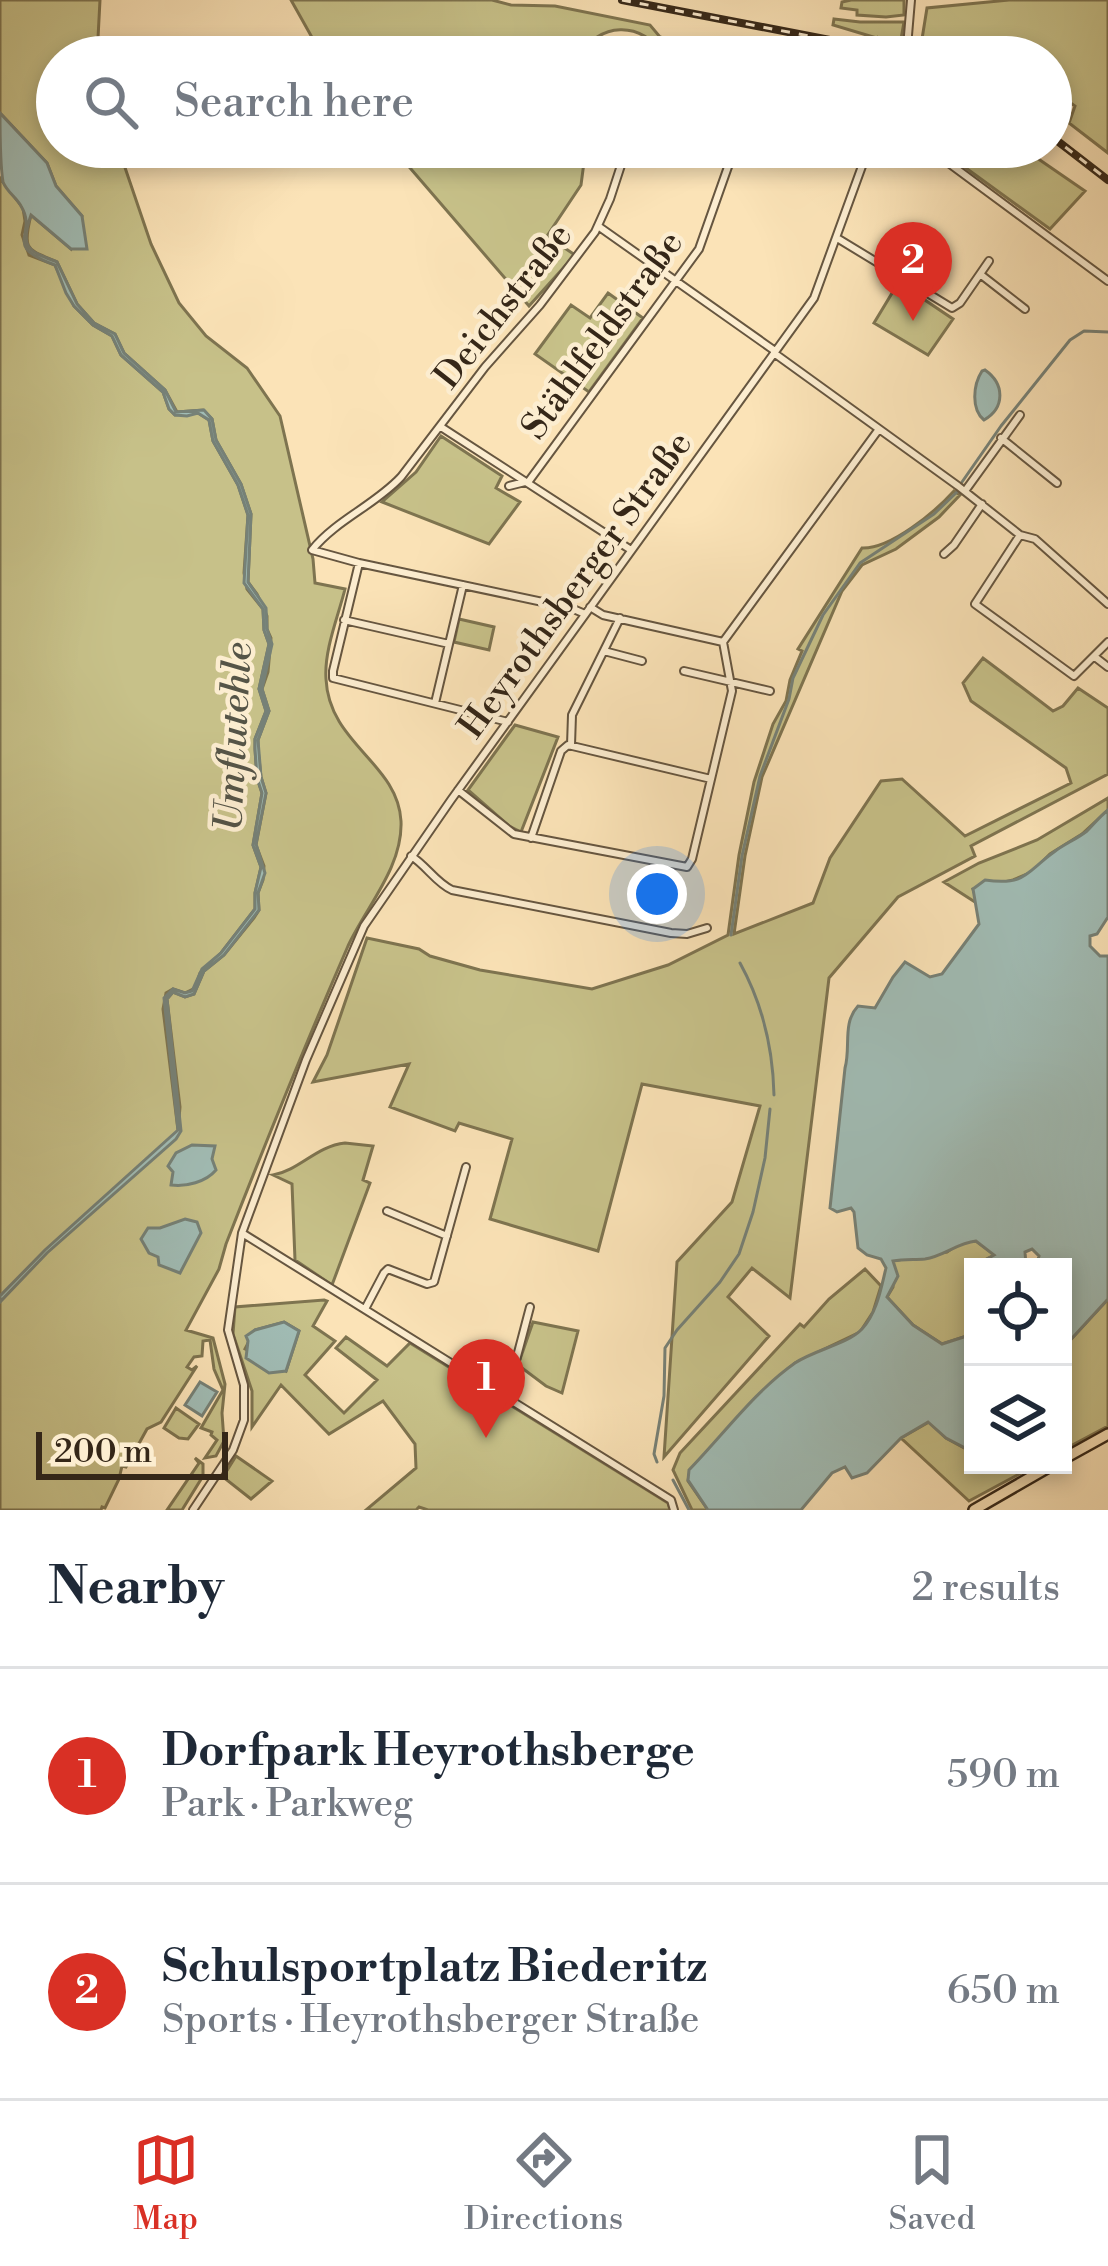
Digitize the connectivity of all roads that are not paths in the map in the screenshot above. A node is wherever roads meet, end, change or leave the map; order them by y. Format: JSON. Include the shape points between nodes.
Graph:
{"nodes":[{"id":1,"x":910,"y":0,"type":"edge"},
{"id":2,"x":908,"y":36,"type":"edge"},
{"id":3,"x":620,"y":168,"type":"edge"},
{"id":4,"x":728,"y":168,"type":"edge"},
{"id":5,"x":862,"y":168,"type":"edge"},
{"id":6,"x":955,"y":168,"type":"edge"},
{"id":7,"x":598,"y":226,"type":"junction"},
{"id":8,"x":837,"y":238,"type":"junction"},
{"id":9,"x":989,"y":260,"type":"dead end"},
{"id":10,"x":980,"y":274,"type":"junction"},
{"id":11,"x":676,"y":280,"type":"junction"},
{"id":12,"x":1108,"y":281,"type":"edge"},
{"id":13,"x":1025,"y":309,"type":"dead end"},
{"id":14,"x":774,"y":352,"type":"junction"},
{"id":15,"x":1020,"y":416,"type":"dead end"},
{"id":16,"x":441,"y":427,"type":"junction"},
{"id":17,"x":879,"y":429,"type":"junction"},
{"id":18,"x":1001,"y":439,"type":"junction"},
{"id":19,"x":529,"y":481,"type":"junction"},
{"id":20,"x":1057,"y":483,"type":"dead end"},
{"id":21,"x":509,"y":486,"type":"dead end"},
{"id":22,"x":962,"y":489,"type":"junction"},
{"id":23,"x":982,"y":504,"type":"junction"},
{"id":24,"x":1020,"y":535,"type":"junction"},
{"id":25,"x":632,"y":550,"type":"junction"},
{"id":26,"x":944,"y":554,"type":"dead end"},
{"id":27,"x":359,"y":563,"type":"junction"},
{"id":28,"x":463,"y":585,"type":"junction"},
{"id":29,"x":1108,"y":604,"type":"edge"},
{"id":30,"x":588,"y":610,"type":"junction"},
{"id":31,"x":620,"y":618,"type":"junction"},
{"id":32,"x":344,"y":620,"type":"junction"},
{"id":33,"x":724,"y":642,"type":"junction"},
{"id":34,"x":1108,"y":642,"type":"edge"},
{"id":35,"x":449,"y":644,"type":"junction"},
{"id":36,"x":604,"y":652,"type":"junction"},
{"id":37,"x":1094,"y":656,"type":"junction"},
{"id":38,"x":642,"y":662,"type":"dead end"},
{"id":39,"x":1108,"y":667,"type":"edge"},
{"id":40,"x":684,"y":671,"type":"dead end"},
{"id":41,"x":732,"y":682,"type":"junction"},
{"id":42,"x":770,"y":691,"type":"dead end"},
{"id":43,"x":435,"y":703,"type":"junction"},
{"id":44,"x":508,"y":722,"type":"junction"},
{"id":45,"x":571,"y":745,"type":"junction"},
{"id":46,"x":711,"y":778,"type":"junction"},
{"id":47,"x":458,"y":790,"type":"junction"},
{"id":48,"x":531,"y":838,"type":"junction"},
{"id":49,"x":411,"y":856,"type":"junction"},
{"id":50,"x":707,"y":928,"type":"dead end"},
{"id":51,"x":466,"y":1167,"type":"dead end"},
{"id":52,"x":386,"y":1210,"type":"dead end"},
{"id":53,"x":242,"y":1233,"type":"junction"},
{"id":54,"x":447,"y":1236,"type":"junction"},
{"id":55,"x":530,"y":1307,"type":"dead end"},
{"id":56,"x":365,"y":1309,"type":"junction"},
{"id":57,"x":501,"y":1395,"type":"junction"},
{"id":58,"x":1108,"y":1434,"type":"edge"},
{"id":59,"x":1072,"y":1454,"type":"edge"},
{"id":60,"x":1036,"y":1474,"type":"edge"},
{"id":61,"x":193,"y":1510,"type":"edge"},
{"id":62,"x":674,"y":1510,"type":"edge"},
{"id":63,"x":974,"y":1510,"type":"edge"}],
"edges":[{"from":1,"to":2,"type":"street"},
{"from":3,"to":7,"type":"street","name":"Deichstraße"},
{"from":4,"to":11,"type":"street","name":"Stählfeldstraße","via":[[703,242]]},
{"from":5,"to":8,"type":"street","name":"Heyrothsberger Straße"},
{"from":6,"to":12,"type":"street"},
{"from":7,"to":11,"type":"street"},
{"from":7,"to":16,"type":"street","name":"Deichstraße"},
{"from":8,"to":10,"type":"street","via":[[952,308]]},
{"from":8,"to":14,"type":"street","name":"Heyrothsberger Straße","via":[[816,294]]},
{"from":9,"to":10,"type":"street"},
{"from":10,"to":13,"type":"street"},
{"from":11,"to":14,"type":"street"},
{"from":11,"to":19,"type":"street","name":"Stählfeldstraße"},
{"from":14,"to":17,"type":"street"},
{"from":14,"to":25,"type":"street","name":"Heyrothsberger Straße"},
{"from":15,"to":18,"type":"street"},
{"from":16,"to":19,"type":"street","name":"Deichstraße"},
{"from":16,"to":27,"type":"street","name":"Deichstraße","via":[[392,486],[312,550]]},
{"from":17,"to":22,"type":"street"},
{"from":17,"to":33,"type":"street"},
{"from":18,"to":20,"type":"street"},
{"from":18,"to":22,"type":"street"},
{"from":19,"to":21,"type":"street"},
{"from":19,"to":25,"type":"street","name":"Deichstraße"},
{"from":22,"to":23,"type":"street"},
{"from":23,"to":24,"type":"street"},
{"from":23,"to":26,"type":"street"},
{"from":24,"to":29,"type":"street","via":[[1035,539]]},
{"from":24,"to":37,"type":"street","via":[[975,604],[1069,674]]},
{"from":25,"to":30,"type":"street","name":"Heyrothsberger Straße"},
{"from":27,"to":28,"type":"street"},
{"from":27,"to":32,"type":"street"},
{"from":28,"to":30,"type":"street"},
{"from":28,"to":35,"type":"street"},
{"from":30,"to":31,"type":"street"},
{"from":30,"to":44,"type":"street","name":"Heyrothsberger Straße"},
{"from":31,"to":33,"type":"street"},
{"from":31,"to":36,"type":"street"},
{"from":32,"to":35,"type":"street"},
{"from":32,"to":43,"type":"street","via":[[334,678]]},
{"from":33,"to":41,"type":"street"},
{"from":34,"to":37,"type":"street"},
{"from":35,"to":43,"type":"street"},
{"from":36,"to":38,"type":"street"},
{"from":36,"to":45,"type":"street","via":[[572,715]]},
{"from":37,"to":39,"type":"street"},
{"from":40,"to":41,"type":"street"},
{"from":41,"to":42,"type":"street"},
{"from":41,"to":46,"type":"street"},
{"from":43,"to":44,"type":"street"},
{"from":44,"to":47,"type":"street","name":"Heyrothsberger Straße"},
{"from":45,"to":46,"type":"street"},
{"from":45,"to":48,"type":"street","via":[[562,750]]},
{"from":46,"to":48,"type":"street","via":[[687,866]]},
{"from":47,"to":48,"type":"street","via":[[508,832]]},
{"from":47,"to":49,"type":"street","name":"Heyrothsberger Straße"},
{"from":49,"to":50,"type":"street","via":[[452,890],[671,933]]},
{"from":49,"to":53,"type":"street","name":"Heyrothsberger Straße","via":[[349,958]]},
{"from":51,"to":54,"type":"street"},
{"from":52,"to":54,"type":"street"},
{"from":53,"to":56,"type":"street"},
{"from":53,"to":61,"type":"street","name":"Heyrothsberger Straße","via":[[228,1334],[244,1384],[244,1420]]},
{"from":54,"to":56,"type":"street","via":[[433,1284],[388,1270]]},
{"from":55,"to":57,"type":"street"},
{"from":56,"to":57,"type":"street"},
{"from":57,"to":62,"type":"street","via":[[671,1500]]},
{"from":58,"to":59,"type":"main road"},
{"from":60,"to":63,"type":"main road"}]}
